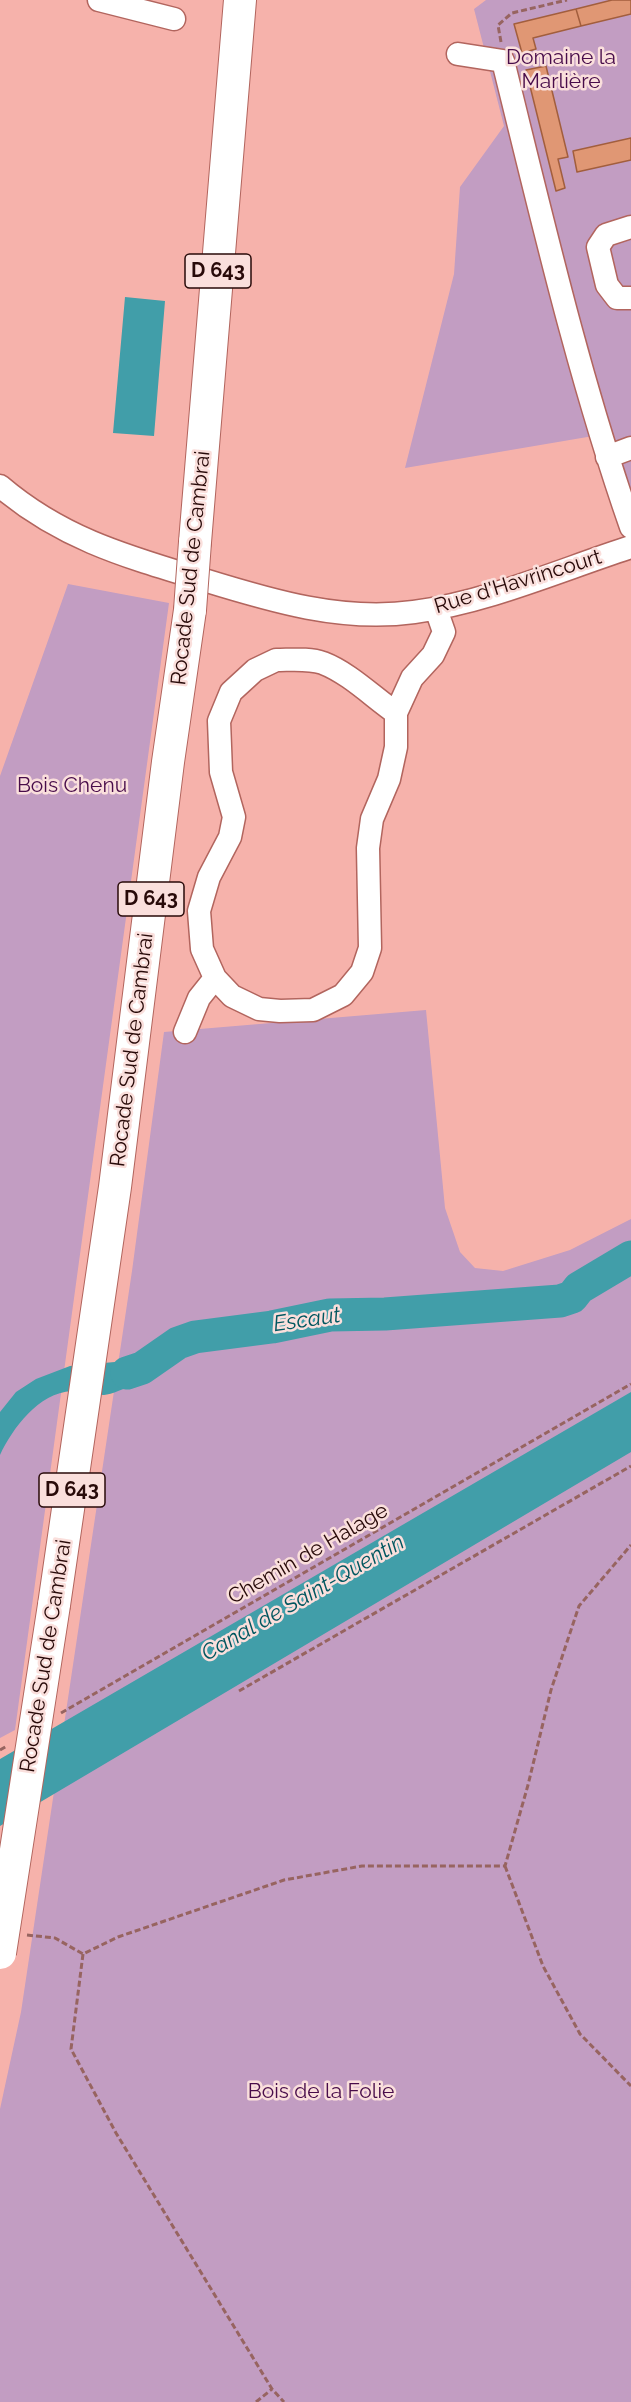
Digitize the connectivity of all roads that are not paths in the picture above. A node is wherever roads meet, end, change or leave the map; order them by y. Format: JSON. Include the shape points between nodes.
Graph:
{"nodes":[{"id":1,"x":99,"y":0,"type":"edge"},
{"id":2,"x":240,"y":0,"type":"edge"},
{"id":3,"x":174,"y":19,"type":"dead end"},
{"id":4,"x":459,"y":54,"type":"dead end"},
{"id":5,"x":631,"y":227,"type":"edge"},
{"id":6,"x":631,"y":298,"type":"edge"},
{"id":7,"x":631,"y":448,"type":"edge"},
{"id":8,"x":607,"y":457,"type":"junction"},
{"id":9,"x":0,"y":486,"type":"edge"},
{"id":10,"x":631,"y":527,"type":"edge"},
{"id":11,"x":631,"y":547,"type":"edge"},
{"id":12,"x":436,"y":609,"type":"junction"},
{"id":13,"x":396,"y":712,"type":"junction"},
{"id":14,"x":215,"y":978,"type":"junction"},
{"id":15,"x":185,"y":1032,"type":"dead end"},
{"id":16,"x":11,"y":1944,"type":"edge"}],
"edges":[{"from":1,"to":3,"type":"street"},
{"from":2,"to":16,"type":"highway","name":"Rocade Sud de Cambrai","number":"D 643","bridge":true,"via":[[190,610]]},
{"from":4,"to":8,"type":"street","via":[[503,61]]},
{"from":5,"to":6,"type":"street","via":[[606,235],[598,247],[607,285],[617,298]]},
{"from":7,"to":8,"type":"street"},
{"from":8,"to":10,"type":"street"},
{"from":9,"to":12,"type":"street","name":"Rue d'Havrincourt","via":[[52,524],[98,546],[269,599],[357,614]]},
{"from":11,"to":12,"type":"street","name":"Rue d'Havrincourt"},
{"from":12,"to":13,"type":"street","via":[[444,632],[433,655],[412,678]]},
{"from":13,"to":14,"type":"street","via":[[396,747],[389,779],[372,819],[368,848],[370,948],[362,972],[343,995],[312,1010],[259,1009],[232,996]]},
{"from":13,"to":14,"type":"street","via":[[348,676],[321,663],[299,660],[276,660],[255,670],[231,692],[219,722],[221,772],[234,817],[230,837],[209,877],[199,911],[202,949]]},
{"from":14,"to":15,"type":"street","via":[[199,998]]}]}
